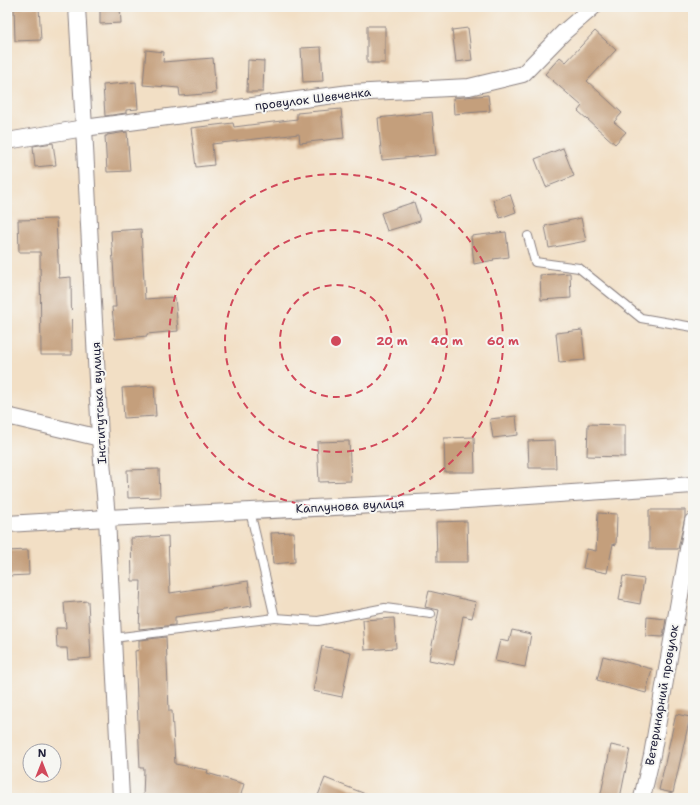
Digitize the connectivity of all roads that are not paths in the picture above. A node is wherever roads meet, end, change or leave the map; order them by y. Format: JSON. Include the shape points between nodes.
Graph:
{"nodes":[{"id":1,"x":76,"y":7,"type":"edge"},
{"id":2,"x":593,"y":7,"type":"edge"},
{"id":3,"x":84,"y":128,"type":"junction"},
{"id":4,"x":7,"y":141,"type":"edge"},
{"id":5,"x":528,"y":236,"type":"dead end"},
{"id":6,"x":693,"y":327,"type":"edge"},
{"id":7,"x":7,"y":416,"type":"edge"},
{"id":8,"x":100,"y":438,"type":"junction"},
{"id":9,"x":693,"y":485,"type":"edge"},
{"id":10,"x":250,"y":511,"type":"junction"},
{"id":11,"x":107,"y":518,"type":"junction"},
{"id":12,"x":693,"y":520,"type":"edge"},
{"id":13,"x":7,"y":524,"type":"edge"},
{"id":14,"x":431,"y":614,"type":"dead end"},
{"id":15,"x":275,"y":618,"type":"junction"},
{"id":16,"x":113,"y":638,"type":"junction"},
{"id":17,"x":121,"y":798,"type":"edge"},
{"id":18,"x":642,"y":798,"type":"edge"}],
"edges":[{"from":1,"to":3,"type":"street","name":"Інститутська вулиця"},
{"from":2,"to":3,"type":"street","name":"провулок Шевченка","via":[[523,74],[469,87],[350,93]]},
{"from":3,"to":4,"type":"street","name":"провулок Шевченка"},
{"from":3,"to":8,"type":"street","name":"Інститутська вулиця"},
{"from":5,"to":6,"type":"lane","via":[[535,262],[579,268],[641,318]]},
{"from":7,"to":8,"type":"street"},
{"from":8,"to":11,"type":"street","name":"Інститутська вулиця"},
{"from":9,"to":10,"type":"street","name":"Каплунова вулиця"},
{"from":10,"to":11,"type":"street","name":"Каплунова вулиця"},
{"from":10,"to":15,"type":"lane"},
{"from":11,"to":13,"type":"street","name":"Каплунова вулиця"},
{"from":11,"to":16,"type":"street","name":"Інститутська вулиця"},
{"from":12,"to":18,"type":"street","name":"Ветеринарний провулок","via":[[652,755]]},
{"from":14,"to":15,"type":"lane","via":[[385,608],[318,621]]},
{"from":15,"to":16,"type":"lane"},
{"from":16,"to":17,"type":"street","name":"Інститутська вулиця"}]}
